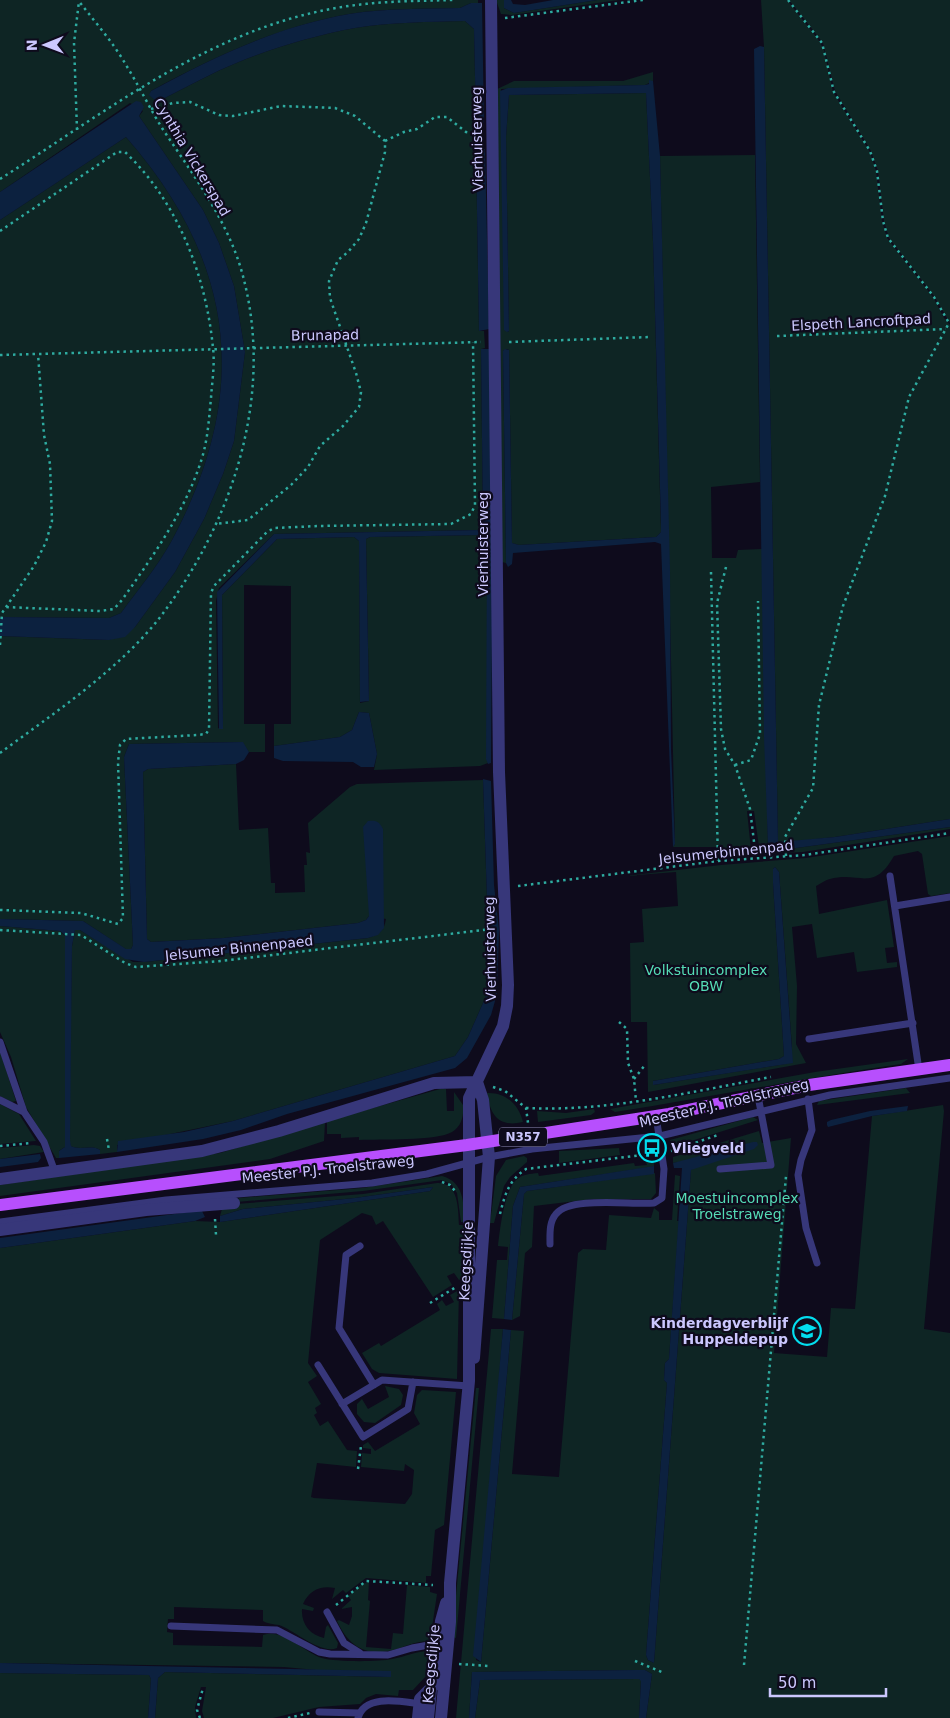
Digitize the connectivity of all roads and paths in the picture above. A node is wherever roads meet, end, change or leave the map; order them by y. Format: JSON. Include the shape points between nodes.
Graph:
{"nodes":[{"id":1,"x":79,"y":0,"type":"edge"},
{"id":2,"x":454,"y":0,"type":"edge"},
{"id":3,"x":491,"y":0,"type":"edge"},
{"id":4,"x":643,"y":0,"type":"edge"},
{"id":5,"x":788,"y":0,"type":"edge"},
{"id":6,"x":491,"y":18,"type":"junction"},
{"id":7,"x":139,"y":88,"type":"junction"},
{"id":8,"x":150,"y":109,"type":"junction"},
{"id":9,"x":77,"y":131,"type":"junction"},
{"id":10,"x":492,"y":137,"type":"junction"},
{"id":11,"x":385,"y":141,"type":"junction"},
{"id":12,"x":0,"y":179,"type":"edge"},
{"id":13,"x":0,"y":232,"type":"edge"},
{"id":14,"x":949,"y":323,"type":"edge"},
{"id":15,"x":946,"y":329,"type":"junction"},
{"id":16,"x":776,"y":336,"type":"dead end"},
{"id":17,"x":650,"y":337,"type":"dead end"},
{"id":18,"x":473,"y":342,"type":"junction"},
{"id":19,"x":496,"y":342,"type":"junction"},
{"id":20,"x":347,"y":345,"type":"junction"},
{"id":21,"x":255,"y":347,"type":"junction"},
{"id":22,"x":213,"y":349,"type":"junction"},
{"id":23,"x":38,"y":354,"type":"junction"},
{"id":24,"x":0,"y":355,"type":"edge"},
{"id":25,"x":215,"y":524,"type":"junction"},
{"id":26,"x":726,"y":567,"type":"dead end"},
{"id":27,"x":711,"y":572,"type":"dead end"},
{"id":28,"x":758,"y":602,"type":"dead end"},
{"id":29,"x":5,"y":608,"type":"junction"},
{"id":30,"x":0,"y":645,"type":"edge"},
{"id":31,"x":0,"y":753,"type":"edge"},
{"id":32,"x":735,"y":765,"type":"junction"},
{"id":33,"x":950,"y":832,"type":"edge"},
{"id":34,"x":786,"y":856,"type":"junction"},
{"id":35,"x":756,"y":858,"type":"junction"},
{"id":36,"x":718,"y":862,"type":"junction"},
{"id":37,"x":890,"y":876,"type":"dead end"},
{"id":38,"x":504,"y":888,"type":"junction"},
{"id":39,"x":950,"y":898,"type":"edge"},
{"id":40,"x":895,"y":906,"type":"junction"},
{"id":41,"x":0,"y":910,"type":"edge"},
{"id":42,"x":488,"y":929,"type":"dead end"},
{"id":43,"x":0,"y":930,"type":"edge"},
{"id":44,"x":619,"y":1022,"type":"dead end"},
{"id":45,"x":913,"y":1023,"type":"junction"},
{"id":46,"x":809,"y":1039,"type":"dead end"},
{"id":47,"x":0,"y":1042,"type":"edge"},
{"id":48,"x":645,"y":1065,"type":"dead end"},
{"id":49,"x":950,"y":1065,"type":"edge"},
{"id":50,"x":919,"y":1070,"type":"junction"},
{"id":51,"x":777,"y":1076,"type":"dead end"},
{"id":52,"x":950,"y":1078,"type":"edge"},
{"id":53,"x":634,"y":1080,"type":"junction"},
{"id":54,"x":478,"y":1082,"type":"junction"},
{"id":55,"x":758,"y":1096,"type":"junction"},
{"id":56,"x":808,"y":1099,"type":"junction"},
{"id":57,"x":0,"y":1100,"type":"edge"},
{"id":58,"x":636,"y":1101,"type":"junction"},
{"id":59,"x":761,"y":1110,"type":"junction"},
{"id":60,"x":24,"y":1112,"type":"junction"},
{"id":61,"x":656,"y":1116,"type":"junction"},
{"id":62,"x":660,"y":1136,"type":"junction"},
{"id":63,"x":44,"y":1142,"type":"junction"},
{"id":64,"x":488,"y":1142,"type":"junction"},
{"id":65,"x":0,"y":1146,"type":"edge"},
{"id":66,"x":467,"y":1146,"type":"junction"},
{"id":67,"x":489,"y":1157,"type":"junction"},
{"id":68,"x":467,"y":1163,"type":"junction"},
{"id":69,"x":771,"y":1165,"type":"junction"},
{"id":70,"x":560,"y":1167,"type":"dead end"},
{"id":71,"x":720,"y":1169,"type":"dead end"},
{"id":72,"x":55,"y":1172,"type":"junction"},
{"id":73,"x":0,"y":1179,"type":"edge"},
{"id":74,"x":234,"y":1203,"type":"dead end"},
{"id":75,"x":0,"y":1205,"type":"edge"},
{"id":76,"x":499,"y":1218,"type":"dead end"},
{"id":77,"x":0,"y":1222,"type":"edge"},
{"id":78,"x":0,"y":1230,"type":"edge"},
{"id":79,"x":550,"y":1244,"type":"dead end"},
{"id":80,"x":360,"y":1246,"type":"dead end"},
{"id":81,"x":817,"y":1263,"type":"dead end"},
{"id":82,"x":462,"y":1283,"type":"dead end"},
{"id":83,"x":430,"y":1303,"type":"dead end"},
{"id":84,"x":318,"y":1365,"type":"dead end"},
{"id":85,"x":412,"y":1382,"type":"junction"},
{"id":86,"x":469,"y":1383,"type":"junction"},
{"id":87,"x":374,"y":1385,"type":"junction"},
{"id":88,"x":342,"y":1404,"type":"junction"},
{"id":89,"x":364,"y":1437,"type":"junction"},
{"id":90,"x":358,"y":1470,"type":"dead end"},
{"id":91,"x":433,"y":1585,"type":"dead end"},
{"id":92,"x":327,"y":1612,"type":"joint"},
{"id":93,"x":171,"y":1626,"type":"dead end"},
{"id":94,"x":444,"y":1642,"type":"junction"},
{"id":95,"x":364,"y":1655,"type":"junction"},
{"id":96,"x":635,"y":1661,"type":"dead end"},
{"id":97,"x":460,"y":1664,"type":"dead end"},
{"id":98,"x":744,"y":1665,"type":"dead end"},
{"id":99,"x":489,"y":1666,"type":"dead end"},
{"id":100,"x":664,"y":1673,"type":"dead end"},
{"id":101,"x":203,"y":1688,"type":"dead end"},
{"id":102,"x":424,"y":1704,"type":"junction"},
{"id":103,"x":319,"y":1712,"type":"joint"},
{"id":104,"x":359,"y":1715,"type":"edge"},
{"id":105,"x":200,"y":1718,"type":"edge"},
{"id":106,"x":288,"y":1718,"type":"edge"},
{"id":107,"x":418,"y":1718,"type":"edge"},
{"id":108,"x":428,"y":1718,"type":"edge"},
{"id":109,"x":441,"y":1718,"type":"edge"}],
"edges":[{"from":1,"to":7,"type":"path","name":"Cynthia Vickerspad","via":[[126,64]]},
{"from":1,"to":9,"type":"path","via":[[74,43]]},
{"from":2,"to":7,"type":"path","via":[[384,2],[304,16],[224,43]]},
{"from":3,"to":6,"type":"street","name":"Vierhuisterweg"},
{"from":4,"to":6,"type":"path","via":[[521,17]]},
{"from":5,"to":14,"type":"path","via":[[822,43],[834,92],[870,152],[877,171],[888,238],[934,297]]},
{"from":6,"to":10,"type":"street","name":"Vierhuisterweg"},
{"from":7,"to":8,"type":"path","name":"Cynthia Vickerspad"},
{"from":7,"to":9,"type":"path"},
{"from":8,"to":11,"type":"path","via":[[190,102],[219,115],[233,116],[282,106],[335,108],[355,116]]},
{"from":8,"to":21,"type":"path","name":"Cynthia Vickerspad","via":[[210,201],[240,266],[252,312]]},
{"from":9,"to":12,"type":"path"},
{"from":10,"to":11,"type":"path","via":[[466,132],[447,117],[435,117],[417,129]]},
{"from":10,"to":19,"type":"street","name":"Vierhuisterweg"},
{"from":11,"to":20,"type":"path","via":[[366,223],[359,239],[338,260],[329,281],[330,298]]},
{"from":13,"to":22,"type":"path","via":[[117,152],[124,152],[139,165],[168,206],[194,258],[208,311]]},
{"from":14,"to":15,"type":"path"},
{"from":15,"to":16,"type":"path","name":"Elspeth Lancroftpad"},
{"from":15,"to":34,"type":"path","via":[[909,397],[885,496],[843,606],[819,705],[814,788],[785,838]]},
{"from":17,"to":19,"type":"path","name":"Brunapad"},
{"from":18,"to":19,"type":"path","name":"Brunapad"},
{"from":18,"to":20,"type":"path","name":"Brunapad"},
{"from":18,"to":41,"type":"path","via":[[475,505],[471,514],[451,524],[283,527],[267,532],[214,586],[211,593],[210,729],[206,734],[197,736],[126,739],[120,745],[123,918],[118,924],[81,913]]},
{"from":19,"to":38,"type":"street","name":"Vierhuisterweg","via":[[499,772]]},
{"from":20,"to":21,"type":"path","name":"Brunapad"},
{"from":20,"to":25,"type":"path","via":[[361,392],[360,407],[320,446],[308,467],[291,485],[248,520]]},
{"from":21,"to":22,"type":"path","name":"Brunapad"},
{"from":21,"to":25,"type":"path","name":"Cynthia Vickerspad","via":[[254,388],[244,442],[233,482]]},
{"from":22,"to":23,"type":"path","name":"Brunapad"},
{"from":22,"to":29,"type":"path","via":[[209,430],[202,458],[163,540],[122,600],[114,609],[100,611]]},
{"from":23,"to":24,"type":"path","name":"Brunapad"},
{"from":23,"to":29,"type":"path","via":[[44,435],[50,464],[52,521],[34,566]]},
{"from":25,"to":31,"type":"path","name":"Cynthia Vickerspad","via":[[200,556],[160,616],[116,662]]},
{"from":26,"to":32,"type":"path","via":[[718,603],[721,728],[725,749]]},
{"from":27,"to":36,"type":"path"},
{"from":28,"to":32,"type":"path","via":[[760,734],[751,760]]},
{"from":29,"to":30,"type":"path"},
{"from":32,"to":35,"type":"path","via":[[750,809]]},
{"from":33,"to":34,"type":"path","name":"Jelsumerbinnenpad"},
{"from":34,"to":35,"type":"path","name":"Jelsumerbinnenpad"},
{"from":35,"to":36,"type":"path","name":"Jelsumerbinnenpad"},
{"from":36,"to":38,"type":"path","name":"Jelsumerbinnenpad"},
{"from":37,"to":40,"type":"lane"},
{"from":38,"to":54,"type":"street","name":"Vierhuisterweg","via":[[507,1006],[503,1026]]},
{"from":39,"to":40,"type":"lane"},
{"from":40,"to":45,"type":"lane"},
{"from":42,"to":43,"type":"path","name":"Jelsumer Binnenpaed","via":[[221,961],[136,967],[82,935]]},
{"from":44,"to":53,"type":"path","via":[[626,1029],[628,1063]]},
{"from":45,"to":46,"type":"lane"},
{"from":45,"to":50,"type":"lane"},
{"from":47,"to":60,"type":"lane"},
{"from":48,"to":53,"type":"path"},
{"from":49,"to":50,"type":"main road","name":"Meester P.J. Troelstraweg","number":"N357"},
{"from":50,"to":55,"type":"main road","name":"Meester P.J. Troelstraweg","number":"N357","via":[[808,1085]]},
{"from":51,"to":58,"type":"path"},
{"from":52,"to":56,"type":"lane","name":"Meester P.J. Troelstraweg"},
{"from":53,"to":58,"type":"path"},
{"from":54,"to":58,"type":"path","via":[[505,1091],[526,1108],[564,1110]]},
{"from":54,"to":64,"type":"street"},
{"from":54,"to":66,"type":"street","name":"Vierhuisterweg","via":[[469,1098]]},
{"from":54,"to":72,"type":"street","via":[[434,1083],[202,1151]]},
{"from":55,"to":59,"type":"lane"},
{"from":55,"to":61,"type":"main road","name":"Meester P.J. Troelstraweg","number":"N357"},
{"from":56,"to":59,"type":"lane","name":"Meester P.J. Troelstraweg"},
{"from":56,"to":81,"type":"lane","via":[[812,1130],[798,1175],[803,1213]]},
{"from":57,"to":60,"type":"lane"},
{"from":59,"to":62,"type":"lane","name":"Meester P.J. Troelstraweg"},
{"from":59,"to":69,"type":"lane"},
{"from":60,"to":63,"type":"lane"},
{"from":61,"to":62,"type":"lane"},
{"from":61,"to":64,"type":"main road","name":"Meester P.J. Troelstraweg","number":"N357"},
{"from":62,"to":67,"type":"lane","name":"Meester P.J. Troelstraweg","via":[[532,1149]]},
{"from":62,"to":79,"type":"lane","via":[[664,1193],[659,1201],[562,1207],[552,1221]]},
{"from":63,"to":65,"type":"path"},
{"from":63,"to":72,"type":"lane"},
{"from":64,"to":66,"type":"main road","name":"Meester P.J. Troelstraweg","number":"N357"},
{"from":64,"to":67,"type":"street","name":"Keegsdijkje"},
{"from":66,"to":68,"type":"street","name":"Keegsdijkje"},
{"from":66,"to":75,"type":"main road","name":"Meester P.J. Troelstraweg","number":"N357"},
{"from":67,"to":68,"type":"lane","name":"Meester P.J. Troelstraweg"},
{"from":67,"to":86,"type":"street","name":"Keegsdijkje","via":[[476,1353]]},
{"from":68,"to":77,"type":"lane","name":"Meester P.J. Troelstraweg","via":[[427,1174],[372,1183],[166,1200]]},
{"from":68,"to":86,"type":"street","name":"Keegsdijkje"},
{"from":69,"to":71,"type":"lane"},
{"from":69,"to":98,"type":"path","via":[[785,1164],[787,1167]]},
{"from":70,"to":76,"type":"path","via":[[526,1170],[512,1180]]},
{"from":72,"to":73,"type":"street"},
{"from":74,"to":78,"type":"street","name":"Meester P.J. Troelstraweg","via":[[146,1210]]},
{"from":80,"to":87,"type":"lane","via":[[346,1255],[339,1328]]},
{"from":82,"to":83,"type":"path"},
{"from":84,"to":88,"type":"lane"},
{"from":85,"to":86,"type":"lane"},
{"from":85,"to":87,"type":"lane","via":[[382,1380]]},
{"from":85,"to":89,"type":"lane","via":[[408,1409]]},
{"from":86,"to":94,"type":"street","name":"Keegsdijkje"},
{"from":87,"to":88,"type":"lane"},
{"from":88,"to":89,"type":"lane"},
{"from":89,"to":90,"type":"path"},
{"from":91,"to":92,"type":"path","via":[[366,1580]]},
{"from":92,"to":95,"type":"lane","via":[[344,1643]]},
{"from":93,"to":95,"type":"lane","via":[[272,1629],[324,1654]]},
{"from":94,"to":95,"type":"lane","via":[[395,1654]]},
{"from":94,"to":102,"type":"street","name":"Keegsdijkje","via":[[435,1684]]},
{"from":94,"to":109,"type":"street","name":"Keegsdijkje"},
{"from":96,"to":100,"type":"path"},
{"from":97,"to":99,"type":"path"},
{"from":101,"to":105,"type":"path","via":[[197,1710]]},
{"from":102,"to":104,"type":"lane","via":[[374,1702]]},
{"from":102,"to":107,"type":"street","name":"Keegsdijkje"},
{"from":102,"to":108,"type":"street","name":"Keegsdijkje"},
{"from":103,"to":104,"type":"lane"},
{"from":103,"to":106,"type":"path"}]}
